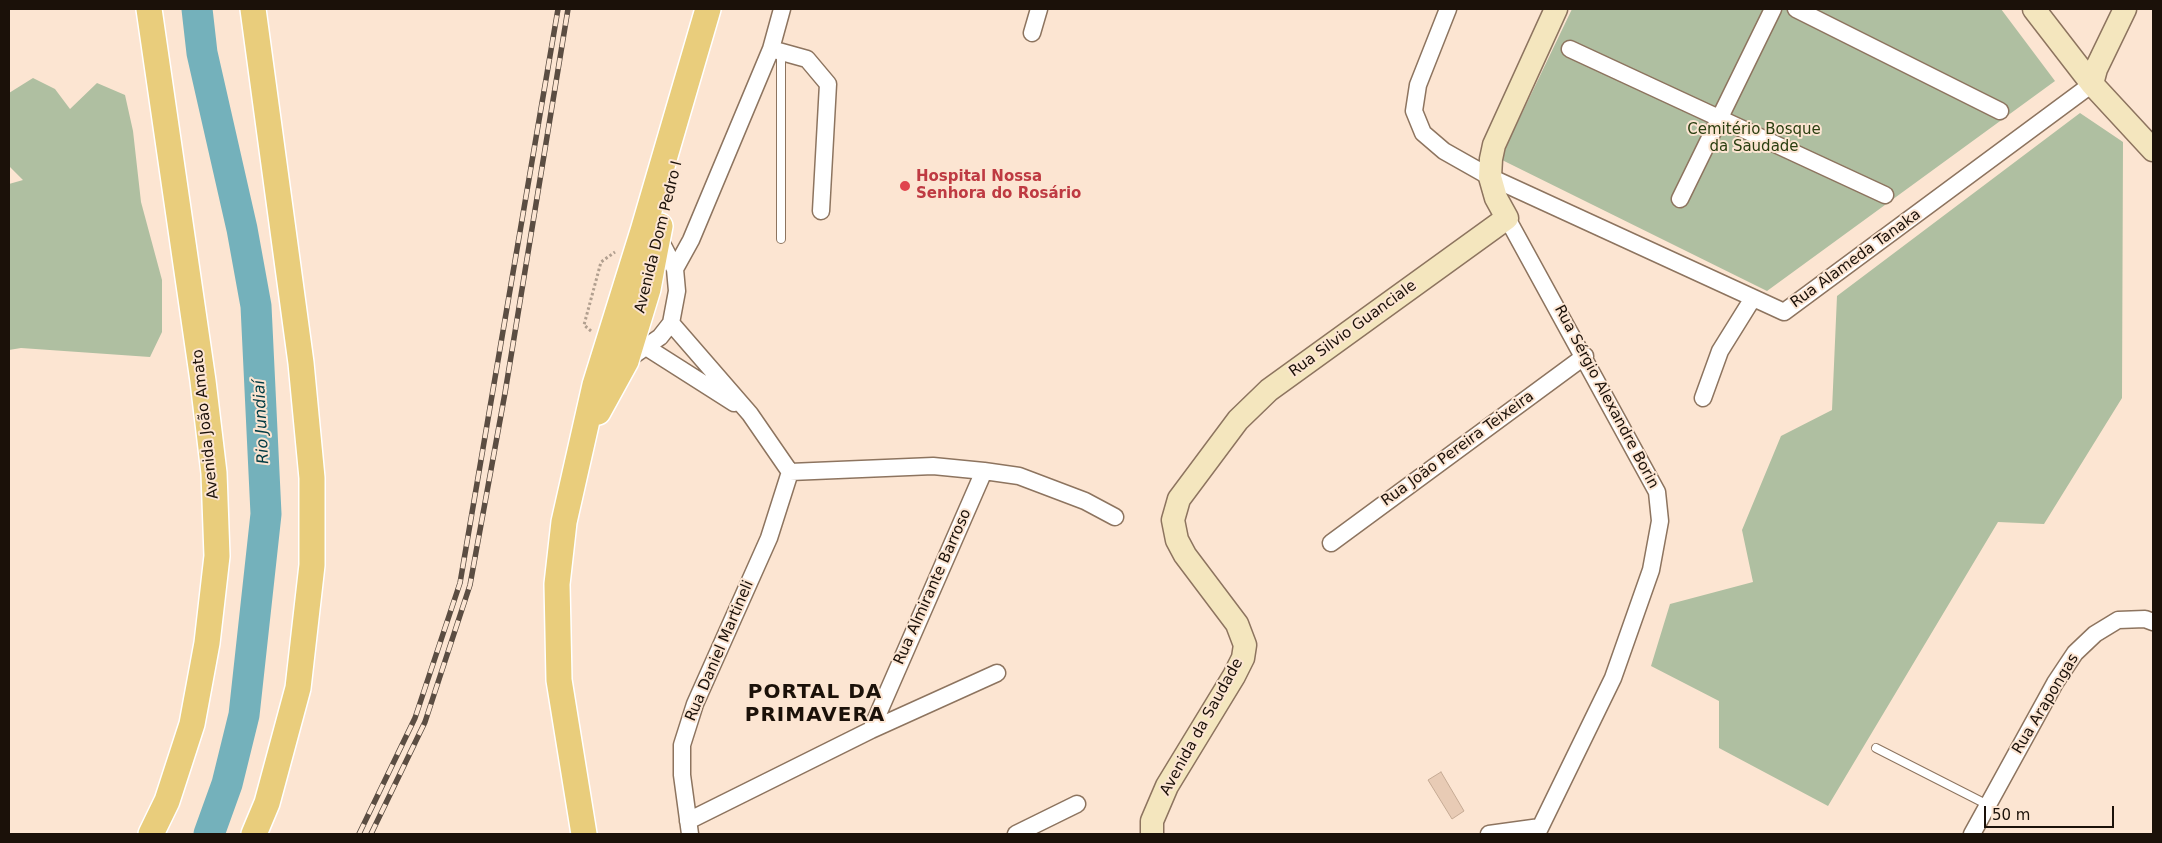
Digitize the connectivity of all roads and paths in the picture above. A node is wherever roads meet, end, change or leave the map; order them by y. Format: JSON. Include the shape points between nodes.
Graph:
{"nodes":[{"id":1,"x":149,"y":9,"type":"edge"},
{"id":2,"x":253,"y":9,"type":"edge"},
{"id":3,"x":708,"y":9,"type":"edge"},
{"id":4,"x":722,"y":9,"type":"edge"},
{"id":5,"x":782,"y":9,"type":"edge"},
{"id":6,"x":1039,"y":9,"type":"edge"},
{"id":7,"x":1448,"y":9,"type":"edge"},
{"id":8,"x":1556,"y":9,"type":"edge"},
{"id":9,"x":1774,"y":9,"type":"edge"},
{"id":10,"x":1796,"y":9,"type":"edge"},
{"id":11,"x":2034,"y":9,"type":"edge"},
{"id":12,"x":2125,"y":9,"type":"edge"},
{"id":13,"x":1032,"y":33,"type":"dead end"},
{"id":14,"x":1570,"y":49,"type":"dead end"},
{"id":15,"x":776,"y":50,"type":"junction"},
{"id":16,"x":2092,"y":84,"type":"junction"},
{"id":17,"x":2000,"y":111,"type":"dead end"},
{"id":18,"x":1719,"y":117,"type":"junction"},
{"id":19,"x":2153,"y":150,"type":"edge"},
{"id":20,"x":1490,"y":177,"type":"junction"},
{"id":21,"x":1885,"y":195,"type":"dead end"},
{"id":22,"x":1680,"y":199,"type":"dead end"},
{"id":23,"x":821,"y":211,"type":"dead end"},
{"id":24,"x":1507,"y":218,"type":"junction"},
{"id":25,"x":652,"y":228,"type":"junction"},
{"id":26,"x":781,"y":239,"type":"dead end"},
{"id":27,"x":675,"y":269,"type":"junction"},
{"id":28,"x":1753,"y":298,"type":"junction"},
{"id":29,"x":671,"y":323,"type":"junction"},
{"id":30,"x":636,"y":354,"type":"junction"},
{"id":31,"x":1585,"y":356,"type":"junction"},
{"id":32,"x":595,"y":385,"type":"junction"},
{"id":33,"x":1703,"y":398,"type":"dead end"},
{"id":34,"x":750,"y":414,"type":"junction"},
{"id":35,"x":577,"y":457,"type":"junction"},
{"id":36,"x":984,"y":471,"type":"junction"},
{"id":37,"x":790,"y":472,"type":"junction"},
{"id":38,"x":1115,"y":517,"type":"dead end"},
{"id":39,"x":1173,"y":520,"type":"joint"},
{"id":40,"x":1332,"y":543,"type":"dead end"},
{"id":41,"x":2153,"y":622,"type":"edge"},
{"id":42,"x":997,"y":674,"type":"dead end"},
{"id":43,"x":871,"y":730,"type":"junction"},
{"id":44,"x":1876,"y":748,"type":"dead end"},
{"id":45,"x":1077,"y":804,"type":"dead end"},
{"id":46,"x":1988,"y":805,"type":"junction"},
{"id":47,"x":689,"y":828,"type":"edge"},
{"id":48,"x":1538,"y":830,"type":"edge"},
{"id":49,"x":151,"y":834,"type":"edge"},
{"id":50,"x":254,"y":834,"type":"edge"},
{"id":51,"x":584,"y":834,"type":"edge"},
{"id":52,"x":1016,"y":834,"type":"edge"},
{"id":53,"x":1152,"y":834,"type":"edge"},
{"id":54,"x":1489,"y":834,"type":"edge"},
{"id":55,"x":1972,"y":834,"type":"edge"}],
"edges":[{"from":1,"to":49,"type":"main road","name":"Avenida João Amato","via":[[203,381],[214,473],[217,556],[207,643],[192,724],[167,801]]},
{"from":2,"to":50,"type":"main road","via":[[301,363],[312,478],[312,555],[298,688],[266,803]]},
{"from":3,"to":25,"type":"main road","name":"Avenida Dom Pedro I"},
{"from":4,"to":25,"type":"main road","name":"Avenida Dom Pedro I"},
{"from":5,"to":15,"type":"street"},
{"from":6,"to":13,"type":"street"},
{"from":7,"to":20,"type":"street","name":"Rua Alameda Tanaka","via":[[1418,85],[1414,111],[1423,133],[1444,151]]},
{"from":8,"to":20,"type":"street","via":[[1494,145]]},
{"from":9,"to":18,"type":"street"},
{"from":10,"to":17,"type":"street"},
{"from":11,"to":16,"type":"street"},
{"from":12,"to":16,"type":"street"},
{"from":14,"to":18,"type":"street"},
{"from":15,"to":23,"type":"street","via":[[807,59],[828,84]]},
{"from":15,"to":26,"type":"lane"},
{"from":15,"to":27,"type":"street","via":[[692,240]]},
{"from":16,"to":19,"type":"street"},
{"from":16,"to":28,"type":"street","name":"Rua Alameda Tanaka","via":[[1784,312]]},
{"from":18,"to":21,"type":"street"},
{"from":18,"to":22,"type":"street"},
{"from":20,"to":24,"type":"street","via":[[1496,198]]},
{"from":20,"to":28,"type":"street","name":"Rua Alameda Tanaka"},
{"from":24,"to":31,"type":"street","name":"Rua Sérgio Alexandre Borin"},
{"from":24,"to":39,"type":"street","name":"Rua Silvio Guanciale","via":[[1269,390],[1238,420],[1198,471],[1180,499]]},
{"from":25,"to":27,"type":"street"},
{"from":25,"to":30,"type":"main road","name":"Avenida Dom Pedro I","via":[[648,289]]},
{"from":25,"to":32,"type":"main road","name":"Avenida Dom Pedro I"},
{"from":27,"to":29,"type":"street","via":[[677,291]]},
{"from":28,"to":33,"type":"street","via":[[1720,351]]},
{"from":29,"to":30,"type":"street","via":[[660,337]]},
{"from":29,"to":34,"type":"street"},
{"from":30,"to":32,"type":"street"},
{"from":30,"to":34,"type":"street"},
{"from":30,"to":35,"type":"main road","name":"Avenida Dom Pedro I","via":[[604,400]]},
{"from":31,"to":40,"type":"street","name":"Rua João Pereira Teixeira"},
{"from":31,"to":48,"type":"street","name":"Rua Sérgio Alexandre Borin","via":[[1657,492],[1660,521],[1652,570],[1613,678]]},
{"from":32,"to":35,"type":"main road","name":"Avenida Dom Pedro I"},
{"from":34,"to":37,"type":"street"},
{"from":35,"to":51,"type":"main road","name":"Avenida Dom Pedro I","via":[[564,522],[557,594],[559,680]]},
{"from":36,"to":37,"type":"street","via":[[933,466]]},
{"from":36,"to":38,"type":"street","via":[[1019,476],[1085,501]]},
{"from":36,"to":43,"type":"street","name":"Rua Almirante Barroso"},
{"from":37,"to":47,"type":"street","name":"Rua Daniel Martineli","via":[[769,538],[695,704],[682,745],[682,775]]},
{"from":39,"to":53,"type":"street","name":"Avenida da Saudade","via":[[1177,540],[1185,555],[1238,624],[1245,645],[1234,676],[1167,786],[1152,821]]},
{"from":41,"to":46,"type":"street","name":"Rua Arapongas","via":[[2146,619],[2118,620],[2095,634],[2075,653]]},
{"from":42,"to":43,"type":"street"},
{"from":43,"to":47,"type":"street"},
{"from":44,"to":46,"type":"lane"},
{"from":45,"to":52,"type":"street"},
{"from":46,"to":55,"type":"street","name":"Rua Arapongas"},
{"from":48,"to":54,"type":"street"}]}
